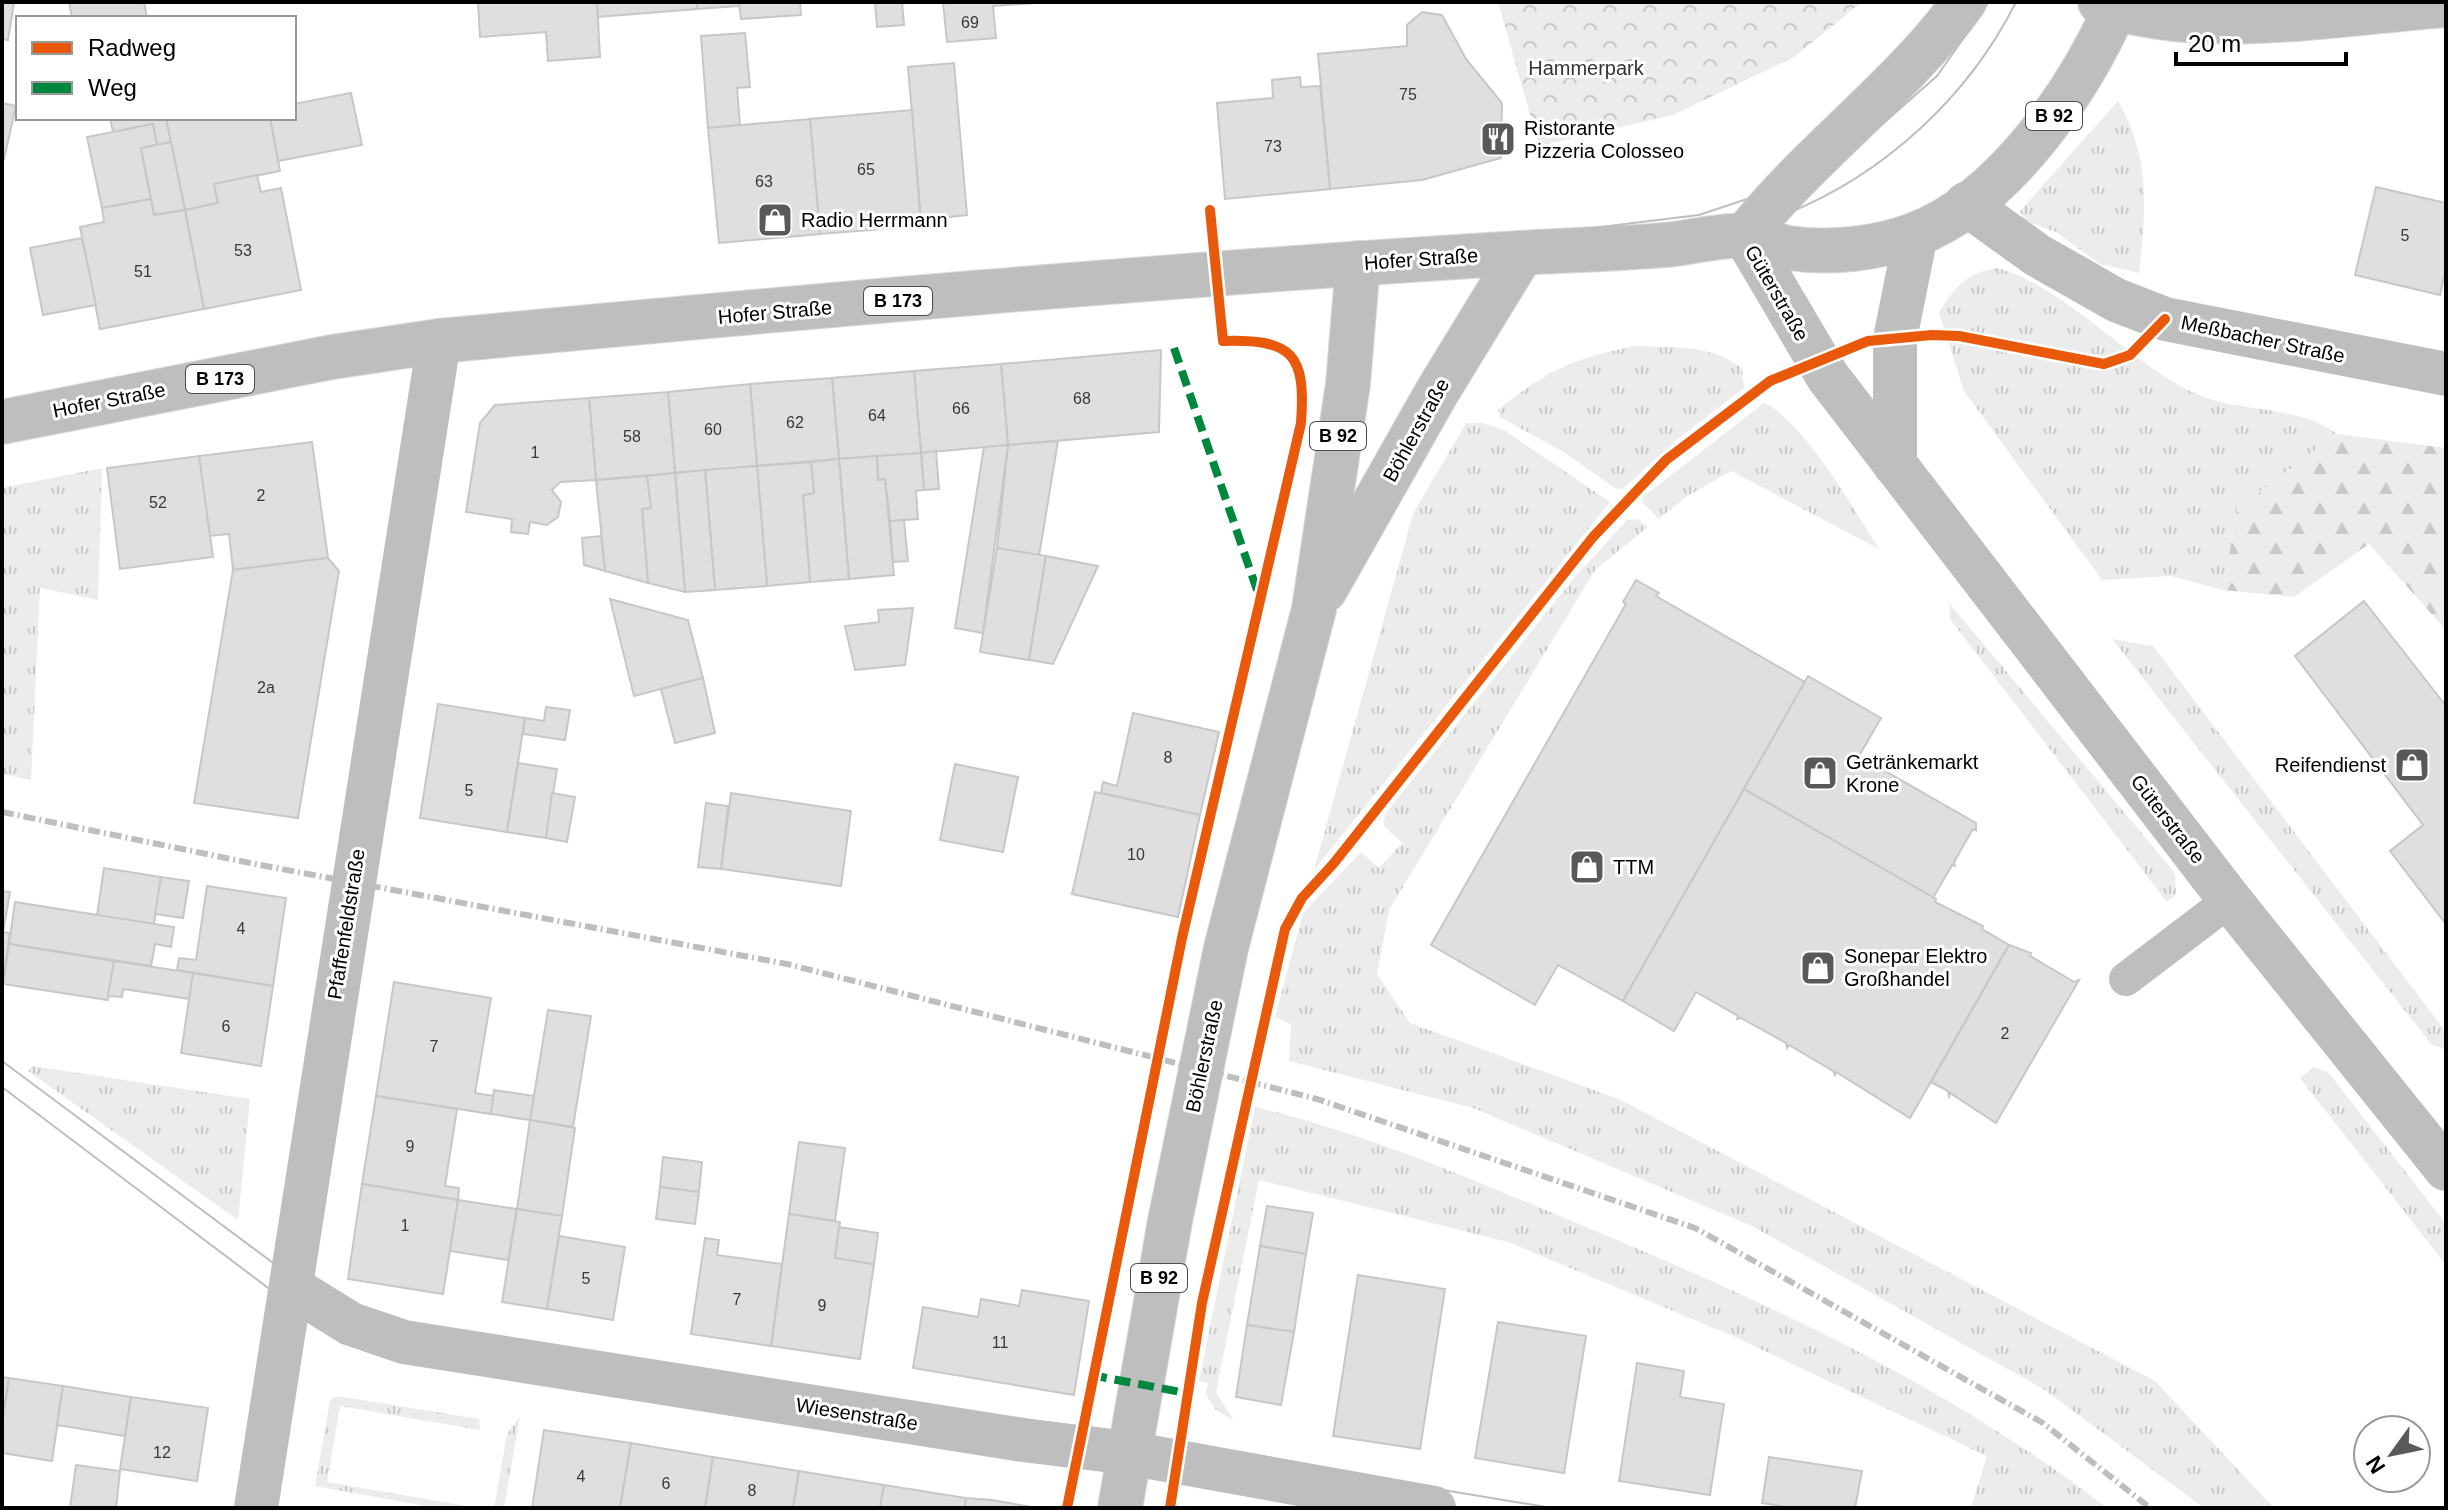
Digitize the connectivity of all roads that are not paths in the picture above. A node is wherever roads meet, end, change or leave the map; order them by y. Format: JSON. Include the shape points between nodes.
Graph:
{"nodes":[{"id":1,"x":1964,"y":2,"type":"edge"},
{"id":2,"x":2111,"y":4,"type":"edge"},
{"id":3,"x":2446,"y":5,"type":"edge"},
{"id":4,"x":1966,"y":204,"type":"junction"},
{"id":5,"x":1916,"y":234,"type":"junction"},
{"id":6,"x":1745,"y":236,"type":"junction"},
{"id":7,"x":1522,"y":253,"type":"junction"},
{"id":8,"x":1358,"y":263,"type":"junction"},
{"id":9,"x":439,"y":341,"type":"junction"},
{"id":10,"x":2446,"y":374,"type":"edge"},
{"id":11,"x":2,"y":422,"type":"edge"},
{"id":12,"x":1895,"y":465,"type":"junction"},
{"id":13,"x":1314,"y":609,"type":"junction"},
{"id":14,"x":2230,"y":900,"type":"junction"},
{"id":15,"x":2126,"y":979,"type":"dead end"},
{"id":16,"x":2446,"y":1169,"type":"edge"},
{"id":17,"x":291,"y":1287,"type":"junction"},
{"id":18,"x":1128,"y":1453,"type":"junction"},
{"id":19,"x":256,"y":1508,"type":"edge"},
{"id":20,"x":1120,"y":1508,"type":"edge"},
{"id":21,"x":1434,"y":1508,"type":"edge"}],
"edges":[{"from":1,"to":6,"type":"main road","via":[[1909,71],[1817,154]]},
{"from":2,"to":3,"type":"main road","via":[[2215,20]]},
{"from":2,"to":4,"type":"main road","name":"Hofer Straße","number":"B 92","via":[[2096,52],[2052,118],[2034,142]]},
{"from":4,"to":5,"type":"main road","name":"Hofer Straße","number":"B 92"},
{"from":4,"to":10,"type":"main road","name":"Meßbacher Straße","via":[[2050,262],[2116,300],[2165,319]]},
{"from":5,"to":6,"type":"main road","name":"Hofer Straße","number":"B 92","via":[[1821,251]]},
{"from":5,"to":12,"type":"main road","via":[[1895,339]]},
{"from":6,"to":7,"type":"main road","name":"Hofer Straße","number":"B 92"},
{"from":6,"to":12,"type":"main road","name":"Güterstraße","via":[[1816,360]]},
{"from":7,"to":8,"type":"main road","name":"Hofer Straße","number":"B 173"},
{"from":7,"to":13,"type":"main road","name":"Böhlerstraße","number":"B 92"},
{"from":8,"to":9,"type":"main road","name":"Hofer Straße","number":"B 173"},
{"from":8,"to":13,"type":"main road","name":"Böhlerstraße","number":"B 92","via":[[1348,384]]},
{"from":9,"to":11,"type":"main road","name":"Hofer Straße","number":"B 173"},
{"from":9,"to":17,"type":"main road","name":"Pfaffenfeldstraße"},
{"from":12,"to":14,"type":"main road","name":"Güterstraße"},
{"from":13,"to":18,"type":"main road","name":"Böhlerstraße","number":"B 92","via":[[1226,948]]},
{"from":14,"to":15,"type":"lane"},
{"from":14,"to":16,"type":"main road","name":"Güterstraße"},
{"from":17,"to":18,"type":"main road","name":"Wiesenstraße","via":[[351,1324],[404,1342]]},
{"from":17,"to":19,"type":"main road","name":"Pfaffenfeldstraße"},
{"from":18,"to":20,"type":"main road","name":"Böhlerstraße","number":"B 92"},
{"from":18,"to":21,"type":"main road","name":"Wiesenstraße"}]}
